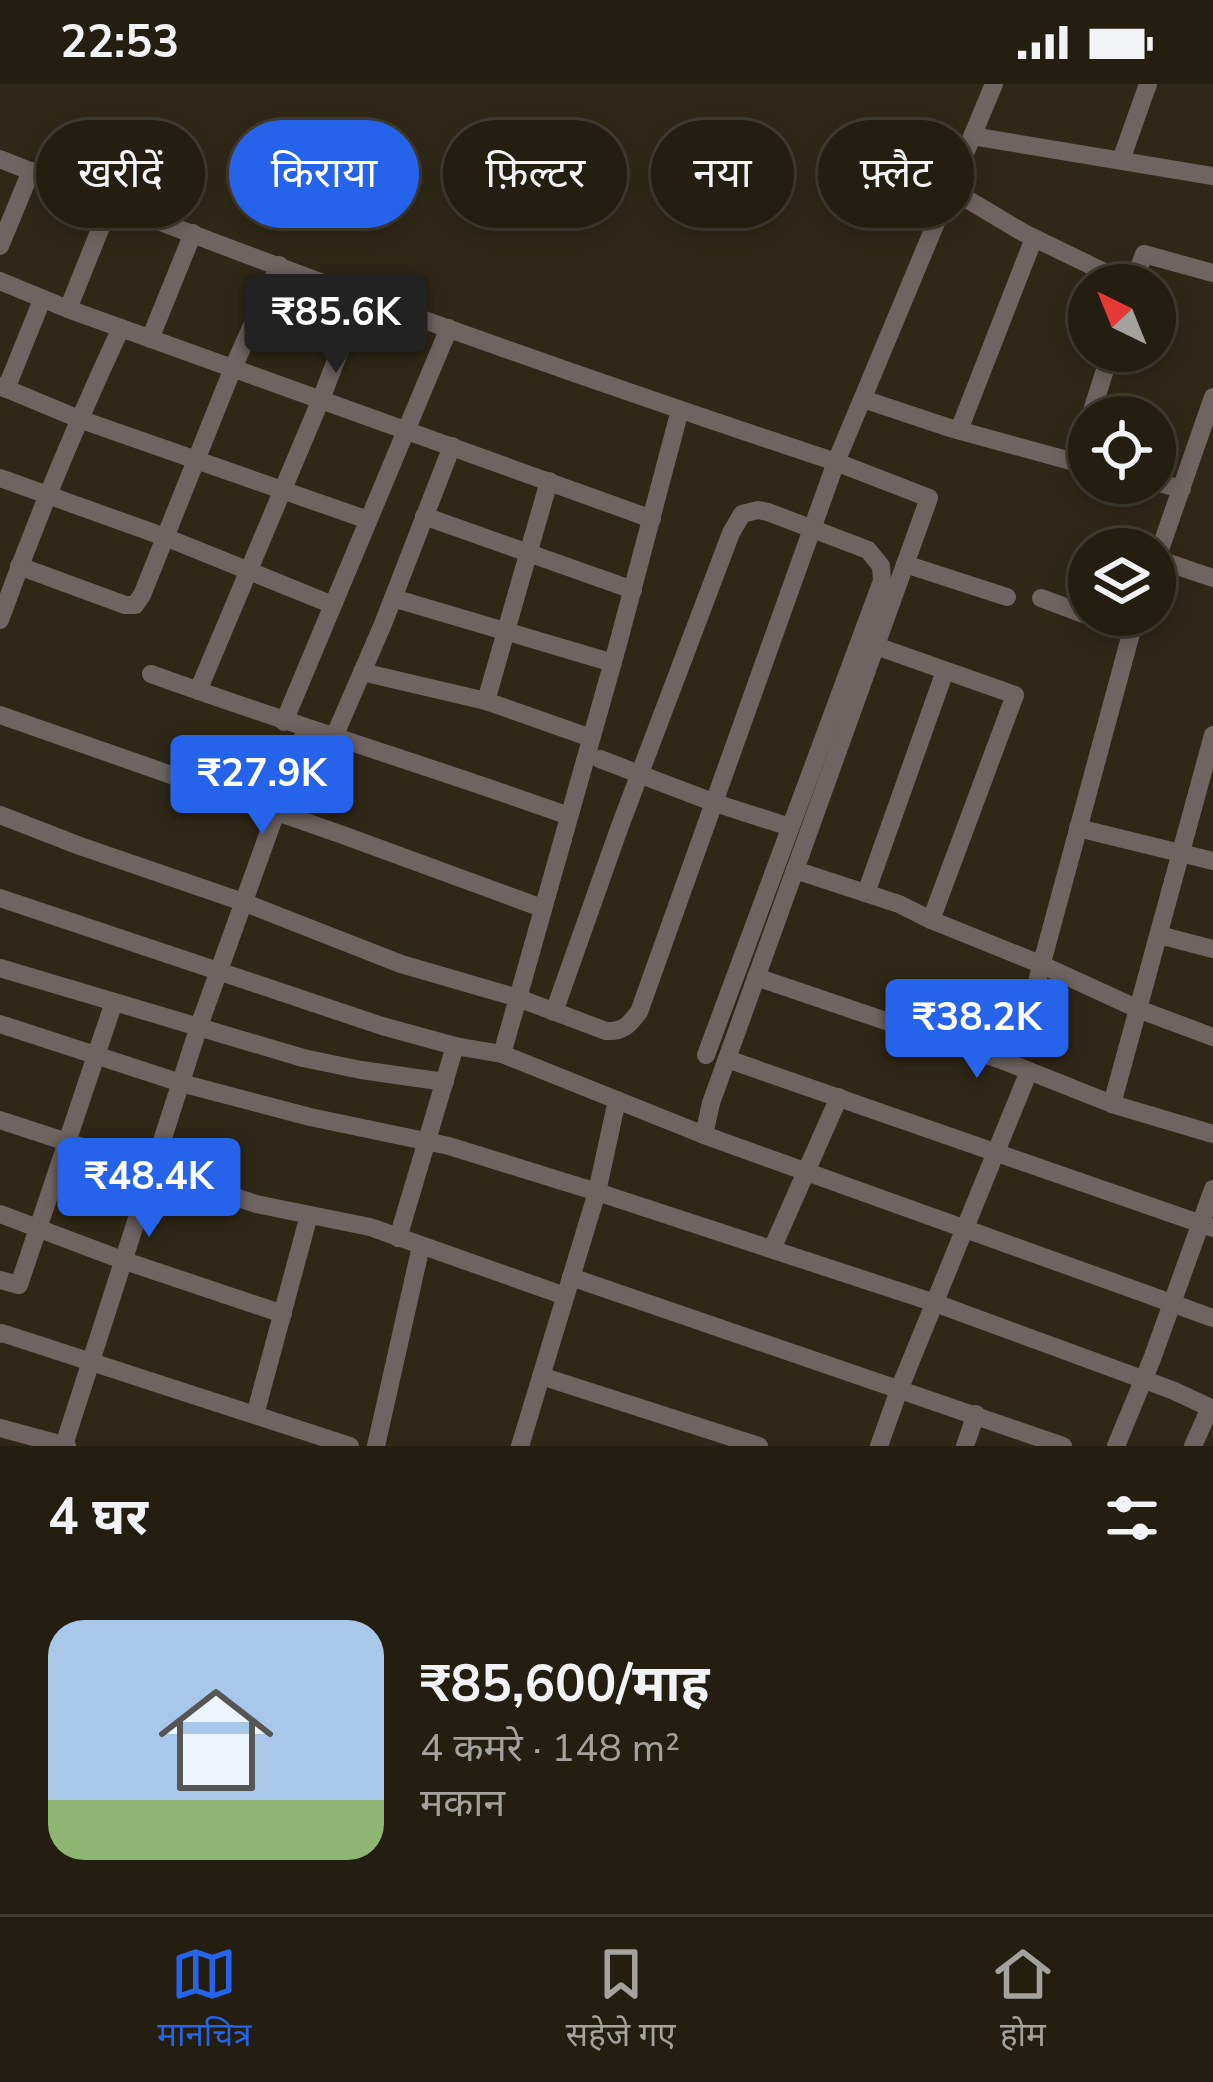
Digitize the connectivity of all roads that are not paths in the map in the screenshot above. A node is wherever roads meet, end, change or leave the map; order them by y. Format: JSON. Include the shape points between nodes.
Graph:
{"nodes":[{"id":1,"x":994,"y":84,"type":"edge"},
{"id":2,"x":1148,"y":84,"type":"edge"},
{"id":3,"x":974,"y":131,"type":"edge"},
{"id":4,"x":974,"y":136,"type":"edge"},
{"id":5,"x":0,"y":159,"type":"edge"},
{"id":6,"x":1121,"y":160,"type":"junction"},
{"id":7,"x":32,"y":171,"type":"junction"},
{"id":8,"x":36,"y":173,"type":"edge"},
{"id":9,"x":1213,"y":176,"type":"edge"},
{"id":10,"x":974,"y":203,"type":"edge"},
{"id":11,"x":101,"y":228,"type":"edge"},
{"id":12,"x":180,"y":228,"type":"edge"},
{"id":13,"x":934,"y":228,"type":"edge"},
{"id":14,"x":193,"y":233,"type":"junction"},
{"id":15,"x":1034,"y":238,"type":"junction"},
{"id":16,"x":0,"y":246,"type":"edge"},
{"id":17,"x":1088,"y":264,"type":"edge"},
{"id":18,"x":1140,"y":264,"type":"edge"},
{"id":19,"x":279,"y":265,"type":"junction"},
{"id":20,"x":1213,"y":273,"type":"edge"},
{"id":21,"x":0,"y":281,"type":"edge"},
{"id":22,"x":361,"y":296,"type":"junction"},
{"id":23,"x":42,"y":300,"type":"junction"},
{"id":24,"x":68,"y":309,"type":"junction"},
{"id":25,"x":121,"y":328,"type":"junction"},
{"id":26,"x":449,"y":328,"type":"junction"},
{"id":27,"x":150,"y":339,"type":"junction"},
{"id":28,"x":233,"y":368,"type":"junction"},
{"id":29,"x":3,"y":388,"type":"edge"},
{"id":30,"x":1213,"y":397,"type":"edge"},
{"id":31,"x":321,"y":399,"type":"junction"},
{"id":32,"x":863,"y":399,"type":"junction"},
{"id":33,"x":680,"y":410,"type":"junction"},
{"id":34,"x":79,"y":418,"type":"junction"},
{"id":35,"x":1209,"y":422,"type":"edge"},
{"id":36,"x":406,"y":429,"type":"junction"},
{"id":37,"x":958,"y":430,"type":"junction"},
{"id":38,"x":452,"y":446,"type":"junction"},
{"id":39,"x":196,"y":459,"type":"junction"},
{"id":40,"x":1068,"y":460,"type":"edge"},
{"id":41,"x":836,"y":462,"type":"junction"},
{"id":42,"x":0,"y":478,"type":"edge"},
{"id":43,"x":549,"y":481,"type":"junction"},
{"id":44,"x":1176,"y":487,"type":"edge"},
{"id":45,"x":1183,"y":489,"type":"junction"},
{"id":46,"x":282,"y":491,"type":"junction"},
{"id":47,"x":48,"y":495,"type":"junction"},
{"id":48,"x":424,"y":517,"type":"junction"},
{"id":49,"x":652,"y":519,"type":"junction"},
{"id":50,"x":368,"y":520,"type":"junction"},
{"id":51,"x":1168,"y":528,"type":"edge"},
{"id":52,"x":812,"y":530,"type":"junction"},
{"id":53,"x":165,"y":537,"type":"junction"},
{"id":54,"x":528,"y":551,"type":"junction"},
{"id":55,"x":905,"y":564,"type":"junction"},
{"id":56,"x":1176,"y":567,"type":"edge"},
{"id":57,"x":12,"y":571,"type":"edge"},
{"id":58,"x":248,"y":571,"type":"junction"},
{"id":59,"x":1213,"y":578,"type":"edge"},
{"id":60,"x":633,"y":590,"type":"junction"},
{"id":61,"x":1007,"y":597,"type":"dead end"},
{"id":62,"x":392,"y":598,"type":"junction"},
{"id":63,"x":1041,"y":598,"type":"dead end"},
{"id":64,"x":333,"y":605,"type":"junction"},
{"id":65,"x":1068,"y":605,"type":"edge"},
{"id":66,"x":0,"y":620,"type":"edge"},
{"id":67,"x":506,"y":633,"type":"junction"},
{"id":68,"x":1130,"y":636,"type":"edge"},
{"id":69,"x":876,"y":646,"type":"junction"},
{"id":70,"x":613,"y":663,"type":"junction"},
{"id":71,"x":945,"y":670,"type":"junction"},
{"id":72,"x":362,"y":672,"type":"junction"},
{"id":73,"x":151,"y":674,"type":"dead end"},
{"id":74,"x":198,"y":691,"type":"junction"},
{"id":75,"x":486,"y":701,"type":"junction"},
{"id":76,"x":0,"y":715,"type":"edge"},
{"id":77,"x":284,"y":722,"type":"junction"},
{"id":78,"x":307,"y":729,"type":"junction"},
{"id":79,"x":1213,"y":735,"type":"edge"},
{"id":80,"x":334,"y":737,"type":"junction"},
{"id":81,"x":591,"y":738,"type":"junction"},
{"id":82,"x":599,"y":759,"type":"dead end"},
{"id":83,"x":640,"y":774,"type":"junction"},
{"id":84,"x":715,"y":802,"type":"junction"},
{"id":85,"x":274,"y":812,"type":"junction"},
{"id":86,"x":0,"y":815,"type":"edge"},
{"id":87,"x":569,"y":816,"type":"junction"},
{"id":88,"x":790,"y":826,"type":"junction"},
{"id":89,"x":1078,"y":828,"type":"junction"},
{"id":90,"x":1180,"y":853,"type":"junction"},
{"id":91,"x":1213,"y":861,"type":"edge"},
{"id":92,"x":795,"y":870,"type":"junction"},
{"id":93,"x":866,"y":893,"type":"junction"},
{"id":94,"x":0,"y":898,"type":"edge"},
{"id":95,"x":243,"y":902,"type":"junction"},
{"id":96,"x":542,"y":908,"type":"junction"},
{"id":97,"x":931,"y":920,"type":"junction"},
{"id":98,"x":1159,"y":934,"type":"junction"},
{"id":99,"x":1213,"y":949,"type":"edge"},
{"id":100,"x":1040,"y":964,"type":"junction"},
{"id":101,"x":0,"y":968,"type":"edge"},
{"id":102,"x":219,"y":970,"type":"junction"},
{"id":103,"x":756,"y":977,"type":"junction"},
{"id":104,"x":518,"y":998,"type":"junction"},
{"id":105,"x":113,"y":1002,"type":"junction"},
{"id":106,"x":1138,"y":1009,"type":"junction"},
{"id":107,"x":554,"y":1012,"type":"junction"},
{"id":108,"x":0,"y":1024,"type":"edge"},
{"id":109,"x":199,"y":1026,"type":"junction"},
{"id":110,"x":1213,"y":1037,"type":"edge"},
{"id":111,"x":454,"y":1046,"type":"junction"},
{"id":112,"x":502,"y":1054,"type":"junction"},
{"id":113,"x":706,"y":1055,"type":"dead end"},
{"id":114,"x":94,"y":1056,"type":"junction"},
{"id":115,"x":727,"y":1059,"type":"junction"},
{"id":116,"x":1004,"y":1061,"type":"junction"},
{"id":117,"x":1029,"y":1071,"type":"junction"},
{"id":118,"x":445,"y":1082,"type":"junction"},
{"id":119,"x":181,"y":1083,"type":"junction"},
{"id":120,"x":839,"y":1097,"type":"junction"},
{"id":121,"x":616,"y":1100,"type":"junction"},
{"id":122,"x":1112,"y":1104,"type":"junction"},
{"id":123,"x":0,"y":1120,"type":"edge"},
{"id":124,"x":1213,"y":1134,"type":"edge"},
{"id":125,"x":704,"y":1135,"type":"junction"},
{"id":126,"x":428,"y":1142,"type":"junction"},
{"id":127,"x":66,"y":1143,"type":"junction"},
{"id":128,"x":995,"y":1151,"type":"junction"},
{"id":129,"x":153,"y":1171,"type":"junction"},
{"id":130,"x":807,"y":1171,"type":"junction"},
{"id":131,"x":1213,"y":1189,"type":"edge"},
{"id":132,"x":597,"y":1192,"type":"junction"},
{"id":133,"x":0,"y":1214,"type":"edge"},
{"id":134,"x":309,"y":1215,"type":"junction"},
{"id":135,"x":38,"y":1226,"type":"junction"},
{"id":136,"x":1207,"y":1226,"type":"edge"},
{"id":137,"x":964,"y":1230,"type":"junction"},
{"id":138,"x":398,"y":1238,"type":"junction"},
{"id":139,"x":421,"y":1246,"type":"junction"},
{"id":140,"x":772,"y":1249,"type":"junction"},
{"id":141,"x":122,"y":1260,"type":"junction"},
{"id":142,"x":0,"y":1280,"type":"edge"},
{"id":143,"x":568,"y":1286,"type":"junction"},
{"id":144,"x":1173,"y":1302,"type":"junction"},
{"id":145,"x":935,"y":1303,"type":"junction"},
{"id":146,"x":284,"y":1314,"type":"junction"},
{"id":147,"x":1213,"y":1318,"type":"edge"},
{"id":148,"x":1,"y":1337,"type":"edge"},
{"id":149,"x":90,"y":1361,"type":"junction"},
{"id":150,"x":541,"y":1376,"type":"junction"},
{"id":151,"x":1144,"y":1379,"type":"junction"},
{"id":152,"x":899,"y":1390,"type":"junction"},
{"id":153,"x":1212,"y":1408,"type":"edge"},
{"id":154,"x":976,"y":1414,"type":"junction"},
{"id":155,"x":255,"y":1415,"type":"junction"},
{"id":156,"x":697,"y":1426,"type":"junction"},
{"id":157,"x":0,"y":1428,"type":"edge"},
{"id":158,"x":308,"y":1440,"type":"edge"},
{"id":159,"x":1041,"y":1442,"type":"edge"},
{"id":160,"x":66,"y":1446,"type":"edge"},
{"id":161,"x":350,"y":1446,"type":"edge"},
{"id":162,"x":376,"y":1446,"type":"edge"},
{"id":163,"x":520,"y":1446,"type":"edge"},
{"id":164,"x":690,"y":1446,"type":"edge"},
{"id":165,"x":759,"y":1446,"type":"edge"},
{"id":166,"x":879,"y":1446,"type":"edge"},
{"id":167,"x":965,"y":1446,"type":"edge"},
{"id":168,"x":1063,"y":1446,"type":"edge"},
{"id":169,"x":1116,"y":1446,"type":"edge"},
{"id":170,"x":1193,"y":1446,"type":"edge"}],
"edges":[{"from":1,"to":3,"type":"street"},
{"from":2,"to":6,"type":"street"},
{"from":4,"to":6,"type":"street"},
{"from":5,"to":7,"type":"street"},
{"from":6,"to":9,"type":"street"},
{"from":7,"to":8,"type":"street"},
{"from":7,"to":16,"type":"street"},
{"from":10,"to":15,"type":"street"},
{"from":11,"to":24,"type":"street"},
{"from":12,"to":14,"type":"street"},
{"from":13,"to":32,"type":"street"},
{"from":14,"to":19,"type":"street"},
{"from":14,"to":27,"type":"street"},
{"from":15,"to":17,"type":"street"},
{"from":15,"to":37,"type":"street"},
{"from":18,"to":20,"type":"street","via":[[1144,254]]},
{"from":19,"to":22,"type":"street"},
{"from":19,"to":28,"type":"street"},
{"from":21,"to":23,"type":"street"},
{"from":22,"to":26,"type":"street"},
{"from":22,"to":31,"type":"street"},
{"from":23,"to":24,"type":"street"},
{"from":23,"to":29,"type":"street"},
{"from":24,"to":25,"type":"street"},
{"from":25,"to":27,"type":"street"},
{"from":25,"to":34,"type":"street"},
{"from":26,"to":33,"type":"street"},
{"from":26,"to":36,"type":"street"},
{"from":27,"to":28,"type":"street"},
{"from":28,"to":31,"type":"street"},
{"from":28,"to":39,"type":"street"},
{"from":29,"to":34,"type":"street"},
{"from":30,"to":35,"type":"street"},
{"from":31,"to":36,"type":"street"},
{"from":31,"to":46,"type":"street"},
{"from":32,"to":37,"type":"street"},
{"from":32,"to":41,"type":"street"},
{"from":33,"to":41,"type":"street"},
{"from":33,"to":49,"type":"street"},
{"from":34,"to":39,"type":"street"},
{"from":34,"to":47,"type":"street"},
{"from":35,"to":45,"type":"street"},
{"from":36,"to":38,"type":"street"},
{"from":36,"to":50,"type":"street"},
{"from":37,"to":40,"type":"street"},
{"from":38,"to":43,"type":"street"},
{"from":38,"to":48,"type":"street"},
{"from":39,"to":46,"type":"street"},
{"from":39,"to":53,"type":"street"},
{"from":41,"to":52,"type":"street"},
{"from":41,"to":55,"type":"street","via":[[929,498]]},
{"from":42,"to":47,"type":"street"},
{"from":43,"to":49,"type":"street"},
{"from":43,"to":54,"type":"street"},
{"from":44,"to":45,"type":"street"},
{"from":45,"to":51,"type":"street"},
{"from":46,"to":50,"type":"street"},
{"from":46,"to":58,"type":"street"},
{"from":47,"to":53,"type":"street"},
{"from":47,"to":57,"type":"street"},
{"from":48,"to":54,"type":"street"},
{"from":48,"to":62,"type":"street"},
{"from":49,"to":60,"type":"street"},
{"from":50,"to":64,"type":"street"},
{"from":52,"to":83,"type":"street","via":[[758,510],[737,521]]},
{"from":52,"to":84,"type":"street"},
{"from":52,"to":88,"type":"street","via":[[868,550],[882,581]]},
{"from":53,"to":57,"type":"street","via":[[135,604]]},
{"from":53,"to":58,"type":"street"},
{"from":54,"to":60,"type":"street"},
{"from":54,"to":67,"type":"street"},
{"from":55,"to":61,"type":"street"},
{"from":55,"to":69,"type":"street"},
{"from":56,"to":59,"type":"street"},
{"from":57,"to":66,"type":"street"},
{"from":58,"to":64,"type":"street"},
{"from":58,"to":74,"type":"street"},
{"from":60,"to":70,"type":"street"},
{"from":62,"to":67,"type":"street"},
{"from":62,"to":72,"type":"street"},
{"from":63,"to":65,"type":"street"},
{"from":64,"to":77,"type":"street"},
{"from":67,"to":70,"type":"street"},
{"from":67,"to":75,"type":"street"},
{"from":68,"to":89,"type":"street"},
{"from":69,"to":71,"type":"street"},
{"from":69,"to":92,"type":"street"},
{"from":70,"to":81,"type":"street"},
{"from":71,"to":93,"type":"street"},
{"from":71,"to":97,"type":"street","via":[[1015,695]]},
{"from":72,"to":75,"type":"street"},
{"from":72,"to":80,"type":"street"},
{"from":73,"to":74,"type":"street"},
{"from":74,"to":77,"type":"street"},
{"from":75,"to":81,"type":"street"},
{"from":76,"to":85,"type":"street"},
{"from":77,"to":78,"type":"street"},
{"from":78,"to":80,"type":"street"},
{"from":78,"to":85,"type":"street"},
{"from":79,"to":90,"type":"street"},
{"from":80,"to":87,"type":"street"},
{"from":81,"to":87,"type":"street"},
{"from":82,"to":83,"type":"street"},
{"from":83,"to":84,"type":"street"},
{"from":83,"to":107,"type":"street"},
{"from":84,"to":88,"type":"street"},
{"from":84,"to":107,"type":"street","via":[[630,1024],[606,1031]]},
{"from":85,"to":95,"type":"street"},
{"from":85,"to":96,"type":"street"},
{"from":86,"to":95,"type":"street"},
{"from":87,"to":96,"type":"street"},
{"from":88,"to":113,"type":"street"},
{"from":89,"to":90,"type":"street"},
{"from":89,"to":100,"type":"street"},
{"from":90,"to":91,"type":"street"},
{"from":90,"to":98,"type":"street"},
{"from":92,"to":93,"type":"street"},
{"from":92,"to":103,"type":"street"},
{"from":93,"to":97,"type":"street"},
{"from":94,"to":102,"type":"street"},
{"from":95,"to":102,"type":"street"},
{"from":95,"to":104,"type":"street","via":[[401,964]]},
{"from":96,"to":104,"type":"street"},
{"from":97,"to":100,"type":"street"},
{"from":98,"to":99,"type":"street"},
{"from":98,"to":106,"type":"street"},
{"from":100,"to":106,"type":"street"},
{"from":100,"to":116,"type":"street"},
{"from":101,"to":105,"type":"street"},
{"from":102,"to":109,"type":"street"},
{"from":102,"to":111,"type":"street"},
{"from":103,"to":115,"type":"street"},
{"from":103,"to":116,"type":"street"},
{"from":104,"to":107,"type":"street"},
{"from":104,"to":112,"type":"street"},
{"from":105,"to":109,"type":"street"},
{"from":105,"to":114,"type":"street"},
{"from":106,"to":110,"type":"street"},
{"from":106,"to":122,"type":"street"},
{"from":108,"to":114,"type":"street"},
{"from":109,"to":118,"type":"street","via":[[304,1058]]},
{"from":109,"to":119,"type":"street"},
{"from":111,"to":112,"type":"street"},
{"from":111,"to":118,"type":"street"},
{"from":112,"to":121,"type":"street"},
{"from":114,"to":119,"type":"street"},
{"from":114,"to":127,"type":"street"},
{"from":115,"to":120,"type":"street"},
{"from":115,"to":125,"type":"street"},
{"from":116,"to":117,"type":"street"},
{"from":117,"to":122,"type":"street"},
{"from":117,"to":128,"type":"street"},
{"from":118,"to":126,"type":"street"},
{"from":119,"to":126,"type":"street"},
{"from":119,"to":129,"type":"street"},
{"from":120,"to":128,"type":"street"},
{"from":120,"to":130,"type":"street"},
{"from":121,"to":125,"type":"street"},
{"from":121,"to":132,"type":"street"},
{"from":122,"to":124,"type":"street"},
{"from":123,"to":127,"type":"street"},
{"from":125,"to":130,"type":"street"},
{"from":126,"to":132,"type":"street"},
{"from":126,"to":138,"type":"street"},
{"from":127,"to":129,"type":"street"},
{"from":127,"to":135,"type":"street"},
{"from":128,"to":136,"type":"street"},
{"from":128,"to":137,"type":"street"},
{"from":129,"to":134,"type":"street"},
{"from":129,"to":141,"type":"street"},
{"from":130,"to":137,"type":"street"},
{"from":130,"to":140,"type":"street"},
{"from":131,"to":136,"type":"street"},
{"from":132,"to":140,"type":"street"},
{"from":132,"to":143,"type":"street"},
{"from":133,"to":135,"type":"street"},
{"from":134,"to":138,"type":"street"},
{"from":134,"to":146,"type":"street"},
{"from":135,"to":141,"type":"street"},
{"from":135,"to":142,"type":"street","via":[[20,1285]]},
{"from":136,"to":144,"type":"street"},
{"from":137,"to":144,"type":"street"},
{"from":137,"to":145,"type":"street"},
{"from":138,"to":139,"type":"street"},
{"from":139,"to":143,"type":"street"},
{"from":139,"to":162,"type":"street"},
{"from":140,"to":145,"type":"street"},
{"from":141,"to":146,"type":"street"},
{"from":141,"to":149,"type":"street"},
{"from":143,"to":150,"type":"street"},
{"from":143,"to":152,"type":"street"},
{"from":144,"to":147,"type":"street"},
{"from":144,"to":151,"type":"street"},
{"from":145,"to":151,"type":"street"},
{"from":145,"to":152,"type":"street"},
{"from":146,"to":155,"type":"street"},
{"from":148,"to":149,"type":"street"},
{"from":149,"to":155,"type":"street"},
{"from":149,"to":160,"type":"street"},
{"from":150,"to":156,"type":"street"},
{"from":150,"to":163,"type":"street"},
{"from":151,"to":153,"type":"street"},
{"from":151,"to":169,"type":"street"},
{"from":152,"to":154,"type":"street"},
{"from":152,"to":166,"type":"street"},
{"from":153,"to":170,"type":"street"},
{"from":154,"to":159,"type":"street"},
{"from":154,"to":167,"type":"street"},
{"from":155,"to":158,"type":"street"},
{"from":156,"to":164,"type":"street"},
{"from":156,"to":165,"type":"street"},
{"from":157,"to":160,"type":"street"},
{"from":158,"to":161,"type":"street"},
{"from":159,"to":168,"type":"street"}]}
